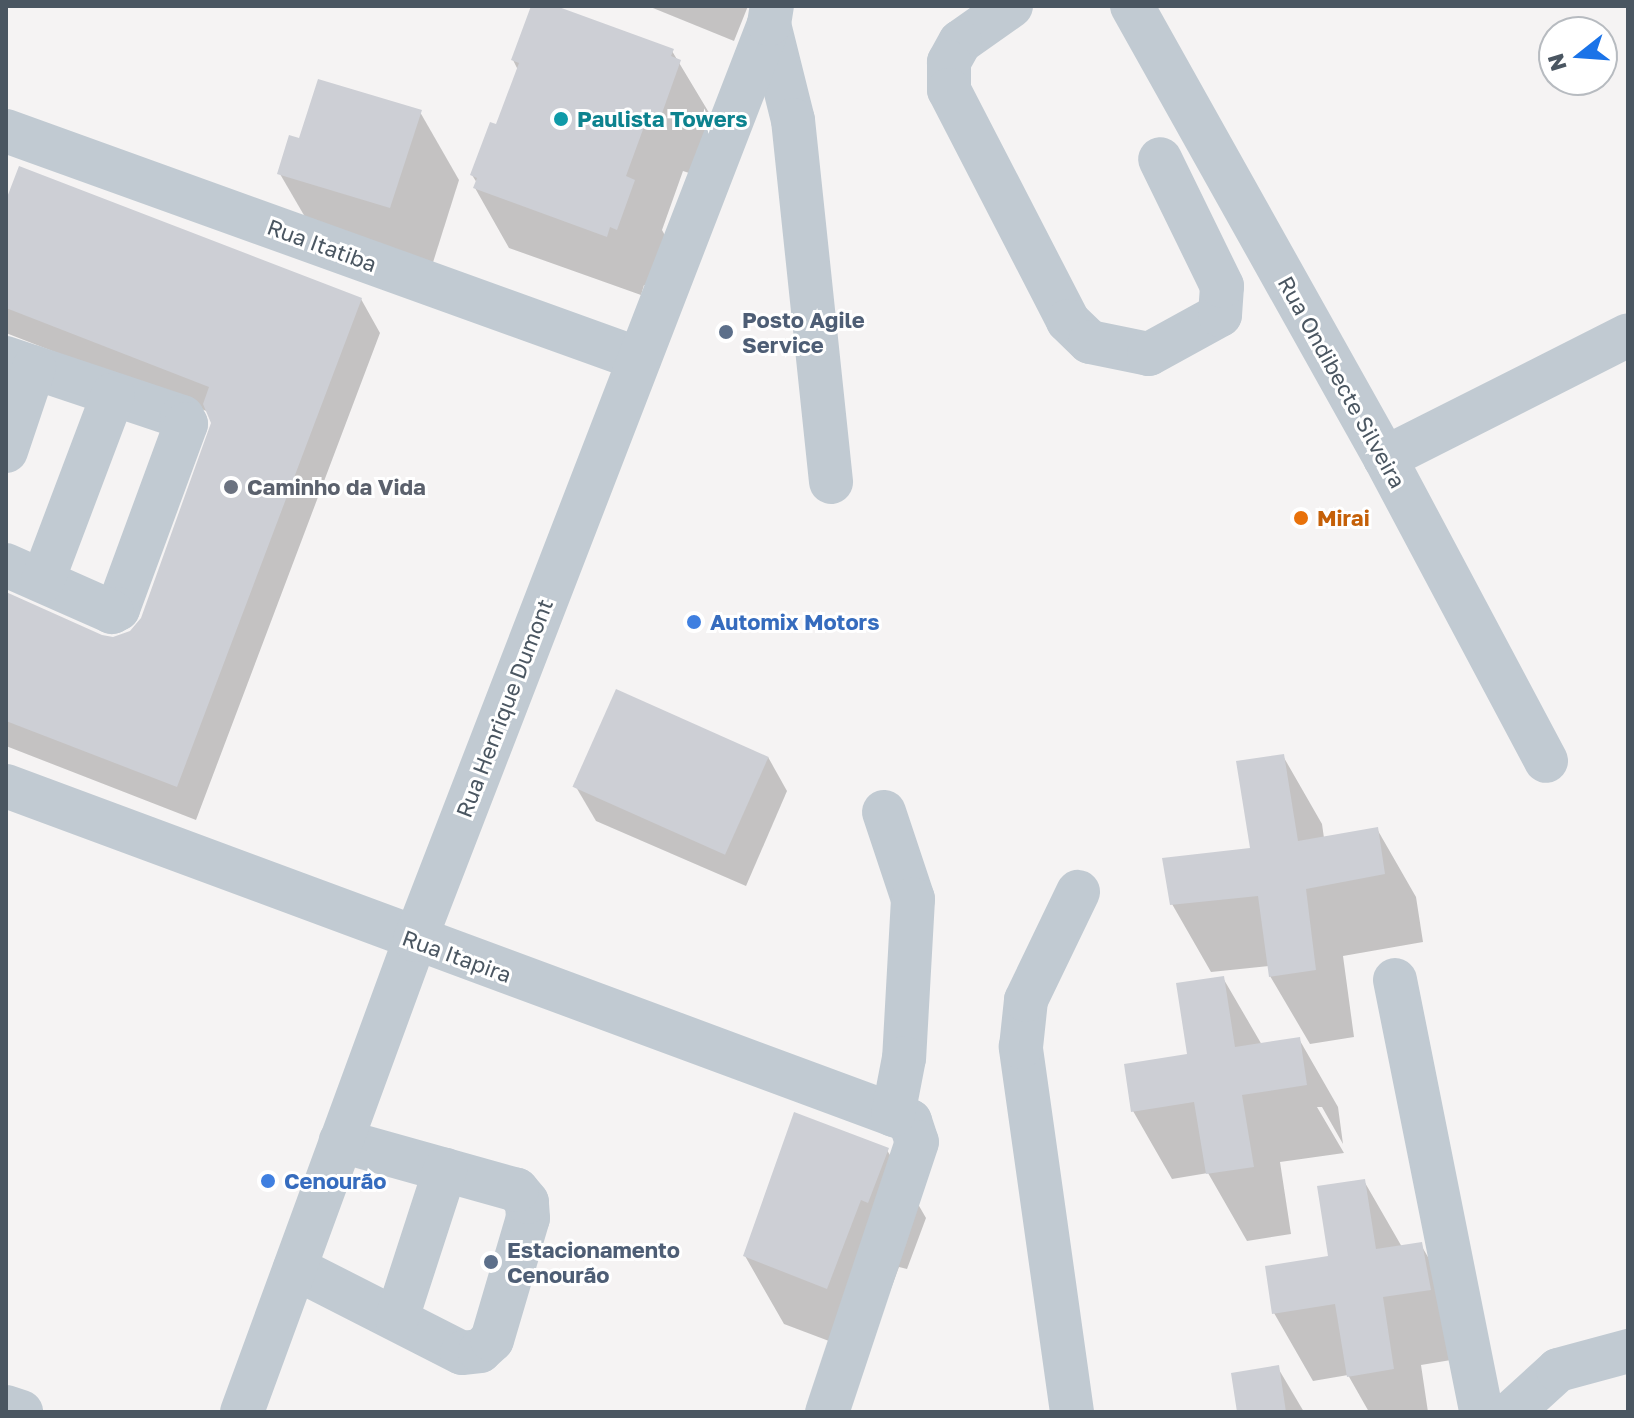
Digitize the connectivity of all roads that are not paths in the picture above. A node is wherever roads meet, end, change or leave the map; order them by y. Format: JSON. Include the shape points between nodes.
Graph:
{"nodes":[{"id":1,"x":1011,"y":6,"type":"edge"},
{"id":2,"x":1132,"y":6,"type":"edge"},
{"id":3,"x":771,"y":15,"type":"edge"},
{"id":4,"x":6,"y":131,"type":"edge"},
{"id":5,"x":1160,"y":159,"type":"dead end"},
{"id":6,"x":1628,"y":335,"type":"edge"},
{"id":7,"x":639,"y":359,"type":"junction"},
{"id":8,"x":20,"y":363,"type":"edge"},
{"id":9,"x":113,"y":395,"type":"junction"},
{"id":10,"x":6,"y":451,"type":"edge"},
{"id":11,"x":1385,"y":458,"type":"junction"},
{"id":12,"x":831,"y":482,"type":"dead end"},
{"id":13,"x":25,"y":572,"type":"edge"},
{"id":14,"x":1546,"y":761,"type":"dead end"},
{"id":15,"x":6,"y":786,"type":"edge"},
{"id":16,"x":884,"y":812,"type":"dead end"},
{"id":17,"x":1078,"y":892,"type":"dead end"},
{"id":18,"x":415,"y":940,"type":"junction"},
{"id":19,"x":1395,"y":980,"type":"dead end"},
{"id":20,"x":901,"y":1118,"type":"junction"},
{"id":21,"x":341,"y":1141,"type":"junction"},
{"id":22,"x":445,"y":1170,"type":"junction"},
{"id":23,"x":295,"y":1268,"type":"junction"},
{"id":24,"x":397,"y":1318,"type":"junction"},
{"id":25,"x":1628,"y":1351,"type":"edge"},
{"id":26,"x":6,"y":1407,"type":"edge"},
{"id":27,"x":21,"y":1412,"type":"edge"},
{"id":28,"x":242,"y":1412,"type":"edge"},
{"id":29,"x":827,"y":1412,"type":"edge"},
{"id":30,"x":1072,"y":1412,"type":"edge"},
{"id":31,"x":1481,"y":1412,"type":"edge"},
{"id":32,"x":1512,"y":1412,"type":"edge"}],
"edges":[{"from":1,"to":5,"type":"street","via":[[960,42],[949,62],[949,90],[1068,321],[1090,342],[1149,354],[1220,315],[1222,286]]},
{"from":2,"to":11,"type":"street","name":"Rua Ondibecte Silveira"},
{"from":3,"to":7,"type":"street","name":"Rua Henrique Dumont"},
{"from":3,"to":12,"type":"street","via":[[793,120]]},
{"from":4,"to":7,"type":"street","name":"Rua Itatiba"},
{"from":6,"to":11,"type":"street"},
{"from":7,"to":18,"type":"street","name":"Rua Henrique Dumont"},
{"from":8,"to":9,"type":"street"},
{"from":8,"to":10,"type":"street"},
{"from":9,"to":13,"type":"street"},
{"from":9,"to":13,"type":"street","via":[[182,417],[186,424],[118,609],[112,612]]},
{"from":11,"to":14,"type":"street","name":"Rua Ondibecte Silveira"},
{"from":15,"to":18,"type":"street","name":"Rua Itapira"},
{"from":16,"to":20,"type":"street","via":[[913,899]]},
{"from":17,"to":30,"type":"street","via":[[1026,1000],[1021,1047]]},
{"from":18,"to":20,"type":"street","name":"Rua Itapira"},
{"from":18,"to":21,"type":"street","name":"Rua Henrique Dumont"},
{"from":19,"to":31,"type":"street"},
{"from":20,"to":29,"type":"street","via":[[917,1142]]},
{"from":21,"to":22,"type":"street"},
{"from":21,"to":23,"type":"street","name":"Rua Henrique Dumont"},
{"from":22,"to":24,"type":"street"},
{"from":22,"to":24,"type":"street","via":[[517,1190],[527,1202],[528,1218],[492,1340],[480,1351],[462,1353]]},
{"from":23,"to":24,"type":"street"},
{"from":23,"to":28,"type":"street","name":"Rua Henrique Dumont"},
{"from":25,"to":32,"type":"street","via":[[1558,1370]]},
{"from":26,"to":27,"type":"street"}]}
